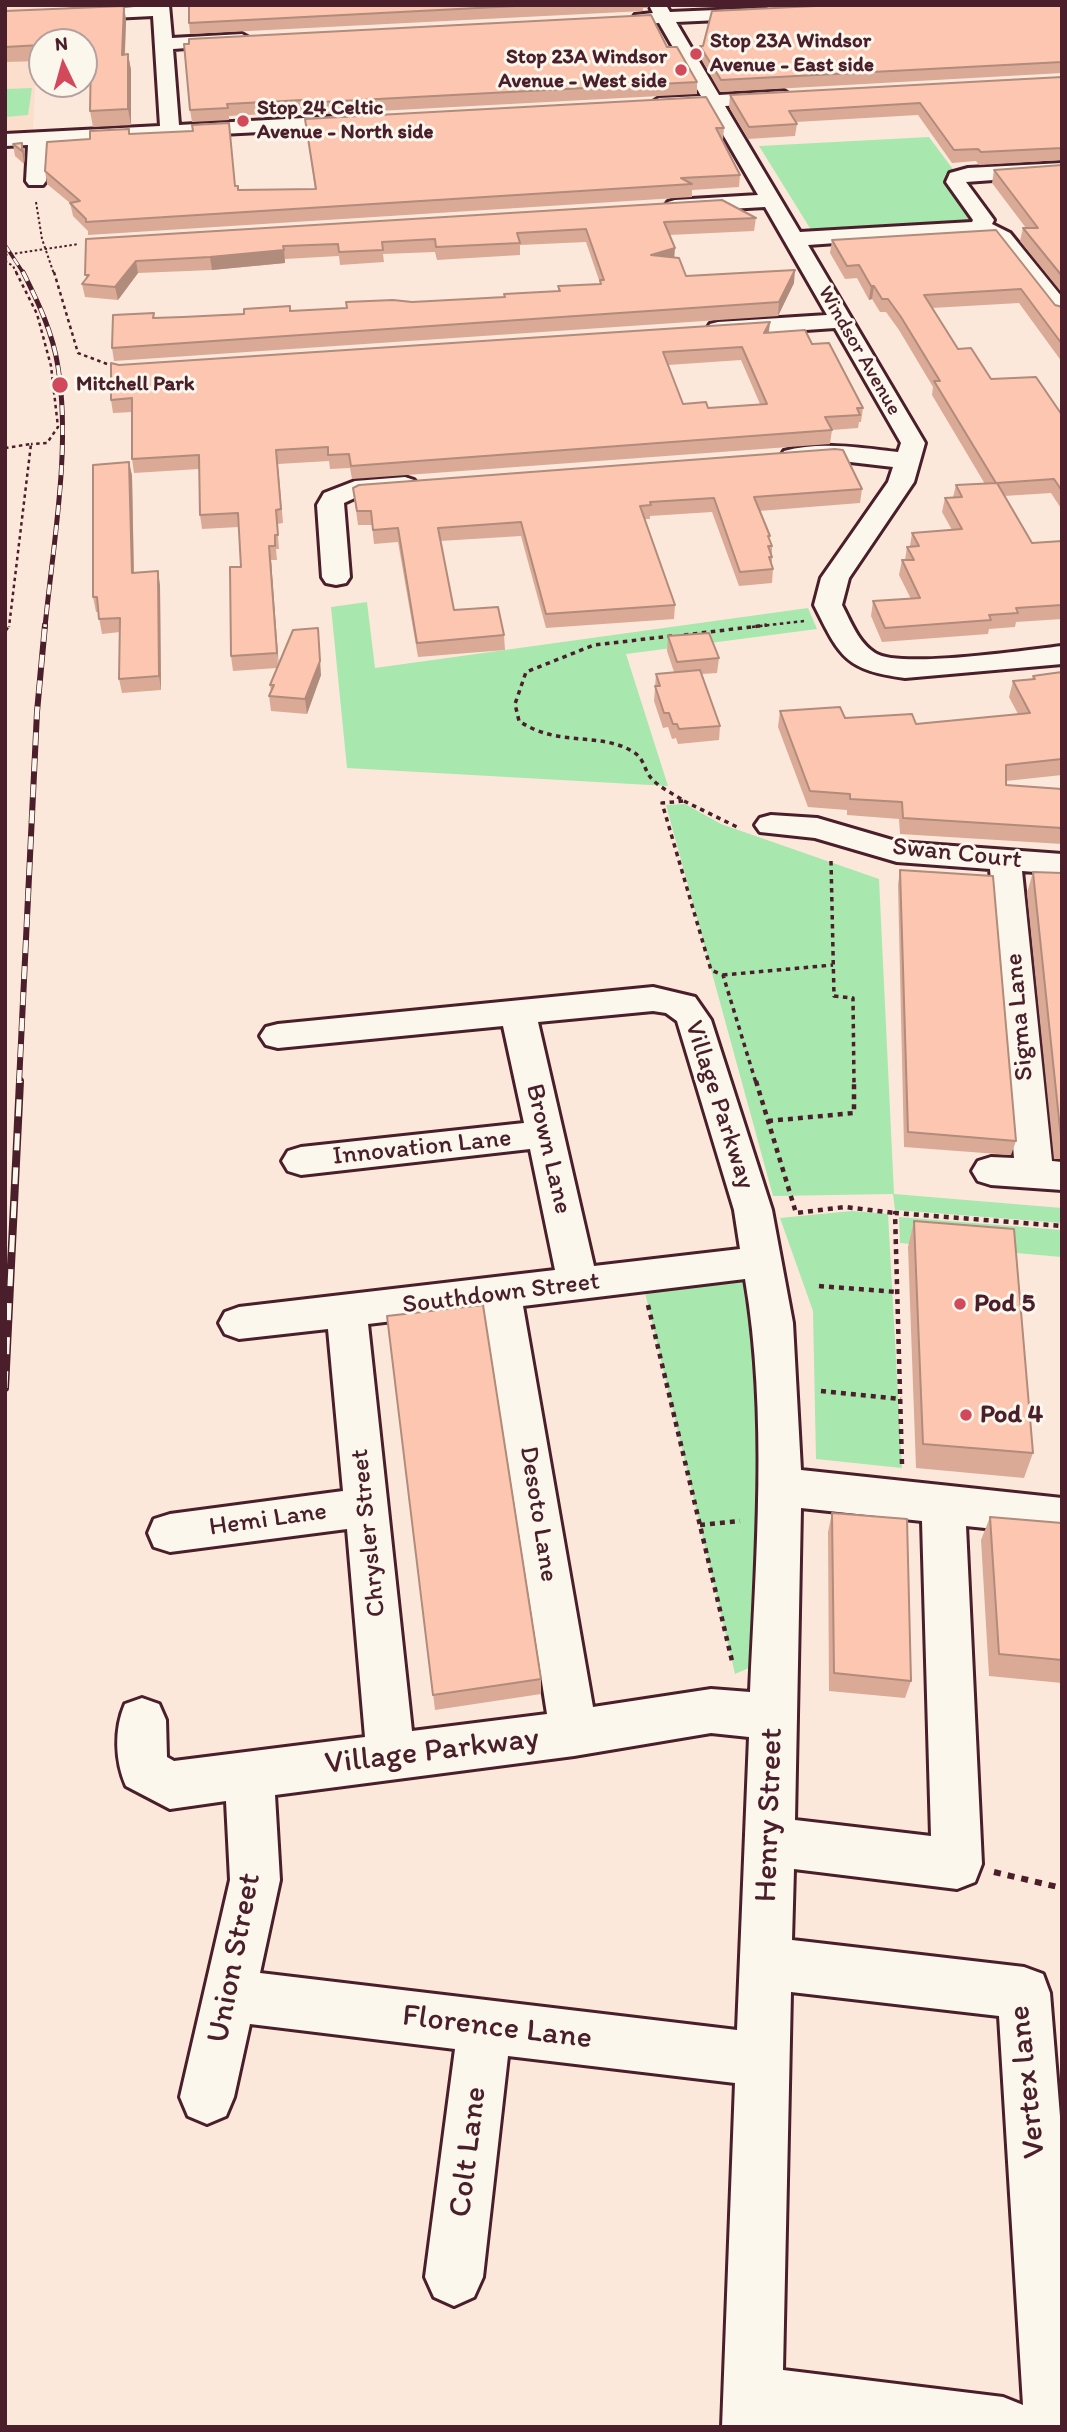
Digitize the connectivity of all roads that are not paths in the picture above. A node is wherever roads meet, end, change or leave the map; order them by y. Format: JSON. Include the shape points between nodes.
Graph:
{"nodes":[{"id":1,"x":161,"y":8,"type":"edge"},
{"id":2,"x":660,"y":12,"type":"edge"},
{"id":3,"x":774,"y":12,"type":"edge"},
{"id":4,"x":52,"y":16,"type":"edge"},
{"id":5,"x":622,"y":20,"type":"edge"},
{"id":6,"x":261,"y":38,"type":"edge"},
{"id":7,"x":164,"y":44,"type":"junction"},
{"id":8,"x":797,"y":96,"type":"edge"},
{"id":9,"x":713,"y":101,"type":"junction"},
{"id":10,"x":638,"y":106,"type":"edge"},
{"id":11,"x":376,"y":120,"type":"edge"},
{"id":12,"x":170,"y":131,"type":"junction"},
{"id":13,"x":38,"y":138,"type":"junction"},
{"id":14,"x":5,"y":140,"type":"edge"},
{"id":15,"x":1062,"y":169,"type":"edge"},
{"id":16,"x":36,"y":181,"type":"road end"},
{"id":17,"x":771,"y":200,"type":"junction"},
{"id":18,"x":660,"y":207,"type":"edge"},
{"id":19,"x":979,"y":226,"type":"junction"},
{"id":20,"x":795,"y":239,"type":"junction"},
{"id":21,"x":1062,"y":312,"type":"edge"},
{"id":22,"x":842,"y":321,"type":"junction"},
{"id":23,"x":689,"y":331,"type":"edge"},
{"id":24,"x":765,"y":458,"type":"edge"},
{"id":25,"x":909,"y":461,"type":"junction"},
{"id":26,"x":424,"y":484,"type":"edge"},
{"id":27,"x":336,"y":577,"type":"dead end"},
{"id":28,"x":1062,"y":655,"type":"edge"},
{"id":29,"x":771,"y":825,"type":"dead end"},
{"id":30,"x":1005,"y":860,"type":"junction"},
{"id":31,"x":1062,"y":864,"type":"edge"},
{"id":32,"x":518,"y":1012,"type":"junction"},
{"id":33,"x":278,"y":1036,"type":"dead end"},
{"id":34,"x":544,"y":1134,"type":"junction"},
{"id":35,"x":301,"y":1161,"type":"dead end"},
{"id":36,"x":991,"y":1171,"type":"dead end"},
{"id":37,"x":1048,"y":1175,"type":"edge"},
{"id":38,"x":762,"y":1262,"type":"junction"},
{"id":39,"x":578,"y":1285,"type":"junction"},
{"id":40,"x":501,"y":1294,"type":"junction"},
{"id":41,"x":347,"y":1311,"type":"junction"},
{"id":42,"x":239,"y":1324,"type":"dead end"},
{"id":43,"x":762,"y":1504,"type":"junction"},
{"id":44,"x":943,"y":1505,"type":"junction"},
{"id":45,"x":366,"y":1507,"type":"junction"},
{"id":46,"x":1062,"y":1517,"type":"edge"},
{"id":47,"x":170,"y":1533,"type":"dead end"},
{"id":48,"x":752,"y":1715,"type":"junction"},
{"id":49,"x":142,"y":1720,"type":"dead end"},
{"id":50,"x":574,"y":1733,"type":"junction"},
{"id":51,"x":391,"y":1755,"type":"junction"},
{"id":52,"x":249,"y":1776,"type":"junction"},
{"id":53,"x":769,"y":1840,"type":"junction"},
{"id":54,"x":766,"y":1963,"type":"junction"},
{"id":55,"x":230,"y":1996,"type":"junction"},
{"id":56,"x":485,"y":2026,"type":"junction"},
{"id":57,"x":763,"y":2060,"type":"junction"},
{"id":58,"x":207,"y":2097,"type":"dead end"},
{"id":59,"x":454,"y":2277,"type":"dead end"},
{"id":60,"x":752,"y":2412,"type":"edge"},
{"id":61,"x":1003,"y":2427,"type":"edge"},
{"id":62,"x":1054,"y":2427,"type":"edge"}],
"edges":[{"from":1,"to":4,"type":"street"},
{"from":1,"to":7,"type":"street"},
{"from":2,"to":3,"type":"street"},
{"from":2,"to":5,"type":"street"},
{"from":2,"to":9,"type":"street","name":"Windsor Avenue"},
{"from":6,"to":7,"type":"street"},
{"from":7,"to":12,"type":"street"},
{"from":8,"to":9,"type":"street"},
{"from":9,"to":10,"type":"street"},
{"from":9,"to":17,"type":"street","name":"Windsor Avenue"},
{"from":11,"to":12,"type":"street"},
{"from":12,"to":13,"type":"street"},
{"from":13,"to":14,"type":"street"},
{"from":13,"to":16,"type":"street"},
{"from":15,"to":19,"type":"street","via":[[957,177],[956,182],[984,220]]},
{"from":17,"to":18,"type":"street"},
{"from":17,"to":20,"type":"street","name":"Windsor Avenue"},
{"from":19,"to":20,"type":"street"},
{"from":19,"to":21,"type":"street","via":[[1003,237]]},
{"from":20,"to":22,"type":"street","name":"Windsor Avenue"},
{"from":22,"to":23,"type":"street"},
{"from":22,"to":25,"type":"street","name":"Windsor Avenue","via":[[913,443]]},
{"from":24,"to":25,"type":"street","via":[[834,453]]},
{"from":25,"to":28,"type":"street","via":[[901,482],[835,578],[828,605],[847,643],[865,660],[905,669]]},
{"from":26,"to":27,"type":"street","via":[[355,489],[333,498]]},
{"from":29,"to":30,"type":"street","name":"Swan Court","via":[[817,828],[897,852]]},
{"from":30,"to":31,"type":"street","name":"Swan Court"},
{"from":30,"to":37,"type":"street","name":"Sigma Lane"},
{"from":32,"to":33,"type":"street","name":"Village Parkway"},
{"from":32,"to":34,"type":"street","name":"Brown Lane"},
{"from":32,"to":38,"type":"street","name":"Village Parkway","via":[[653,999],[688,1008],[753,1210]]},
{"from":34,"to":35,"type":"street","name":"Innovation Lane"},
{"from":34,"to":39,"type":"street","name":"Brown Lane"},
{"from":36,"to":37,"type":"street"},
{"from":38,"to":39,"type":"street","name":"Southdown Street"},
{"from":38,"to":43,"type":"street","name":"Village Parkway","via":[[774,1323]]},
{"from":39,"to":40,"type":"street","name":"Southdown Street"},
{"from":40,"to":41,"type":"street","name":"Southdown Street"},
{"from":40,"to":50,"type":"street","name":"Desoto Lane"},
{"from":41,"to":42,"type":"street","name":"Southdown Street"},
{"from":41,"to":45,"type":"street","name":"Chrysler Street"},
{"from":43,"to":44,"type":"street"},
{"from":43,"to":48,"type":"street","name":"Henry Street"},
{"from":44,"to":46,"type":"street"},
{"from":44,"to":53,"type":"street","via":[[957,1864]]},
{"from":45,"to":47,"type":"street","name":"Hemi Lane"},
{"from":45,"to":51,"type":"street","name":"Chrysler Street"},
{"from":48,"to":50,"type":"street","name":"Village Parkway","via":[[711,1711]]},
{"from":48,"to":53,"type":"street","name":"Henry Street"},
{"from":49,"to":52,"type":"street","name":"Village Parkway","via":[[143,1770],[170,1785]]},
{"from":50,"to":51,"type":"street","name":"Village Parkway"},
{"from":51,"to":52,"type":"street","name":"Village Parkway"},
{"from":52,"to":55,"type":"street","name":"Union Street","via":[[256,1880]]},
{"from":53,"to":54,"type":"street","name":"Henry Street"},
{"from":54,"to":57,"type":"street","name":"Henry Street"},
{"from":54,"to":62,"type":"street","name":"Vertex lane","via":[[1024,1993]]},
{"from":55,"to":56,"type":"street","name":"Florence Lane"},
{"from":55,"to":58,"type":"street","name":"Union Street"},
{"from":56,"to":57,"type":"street","name":"Florence Lane"},
{"from":56,"to":59,"type":"street","name":"Colt Lane"},
{"from":57,"to":60,"type":"street","name":"Henry Street"},
{"from":60,"to":61,"type":"street"}]}
